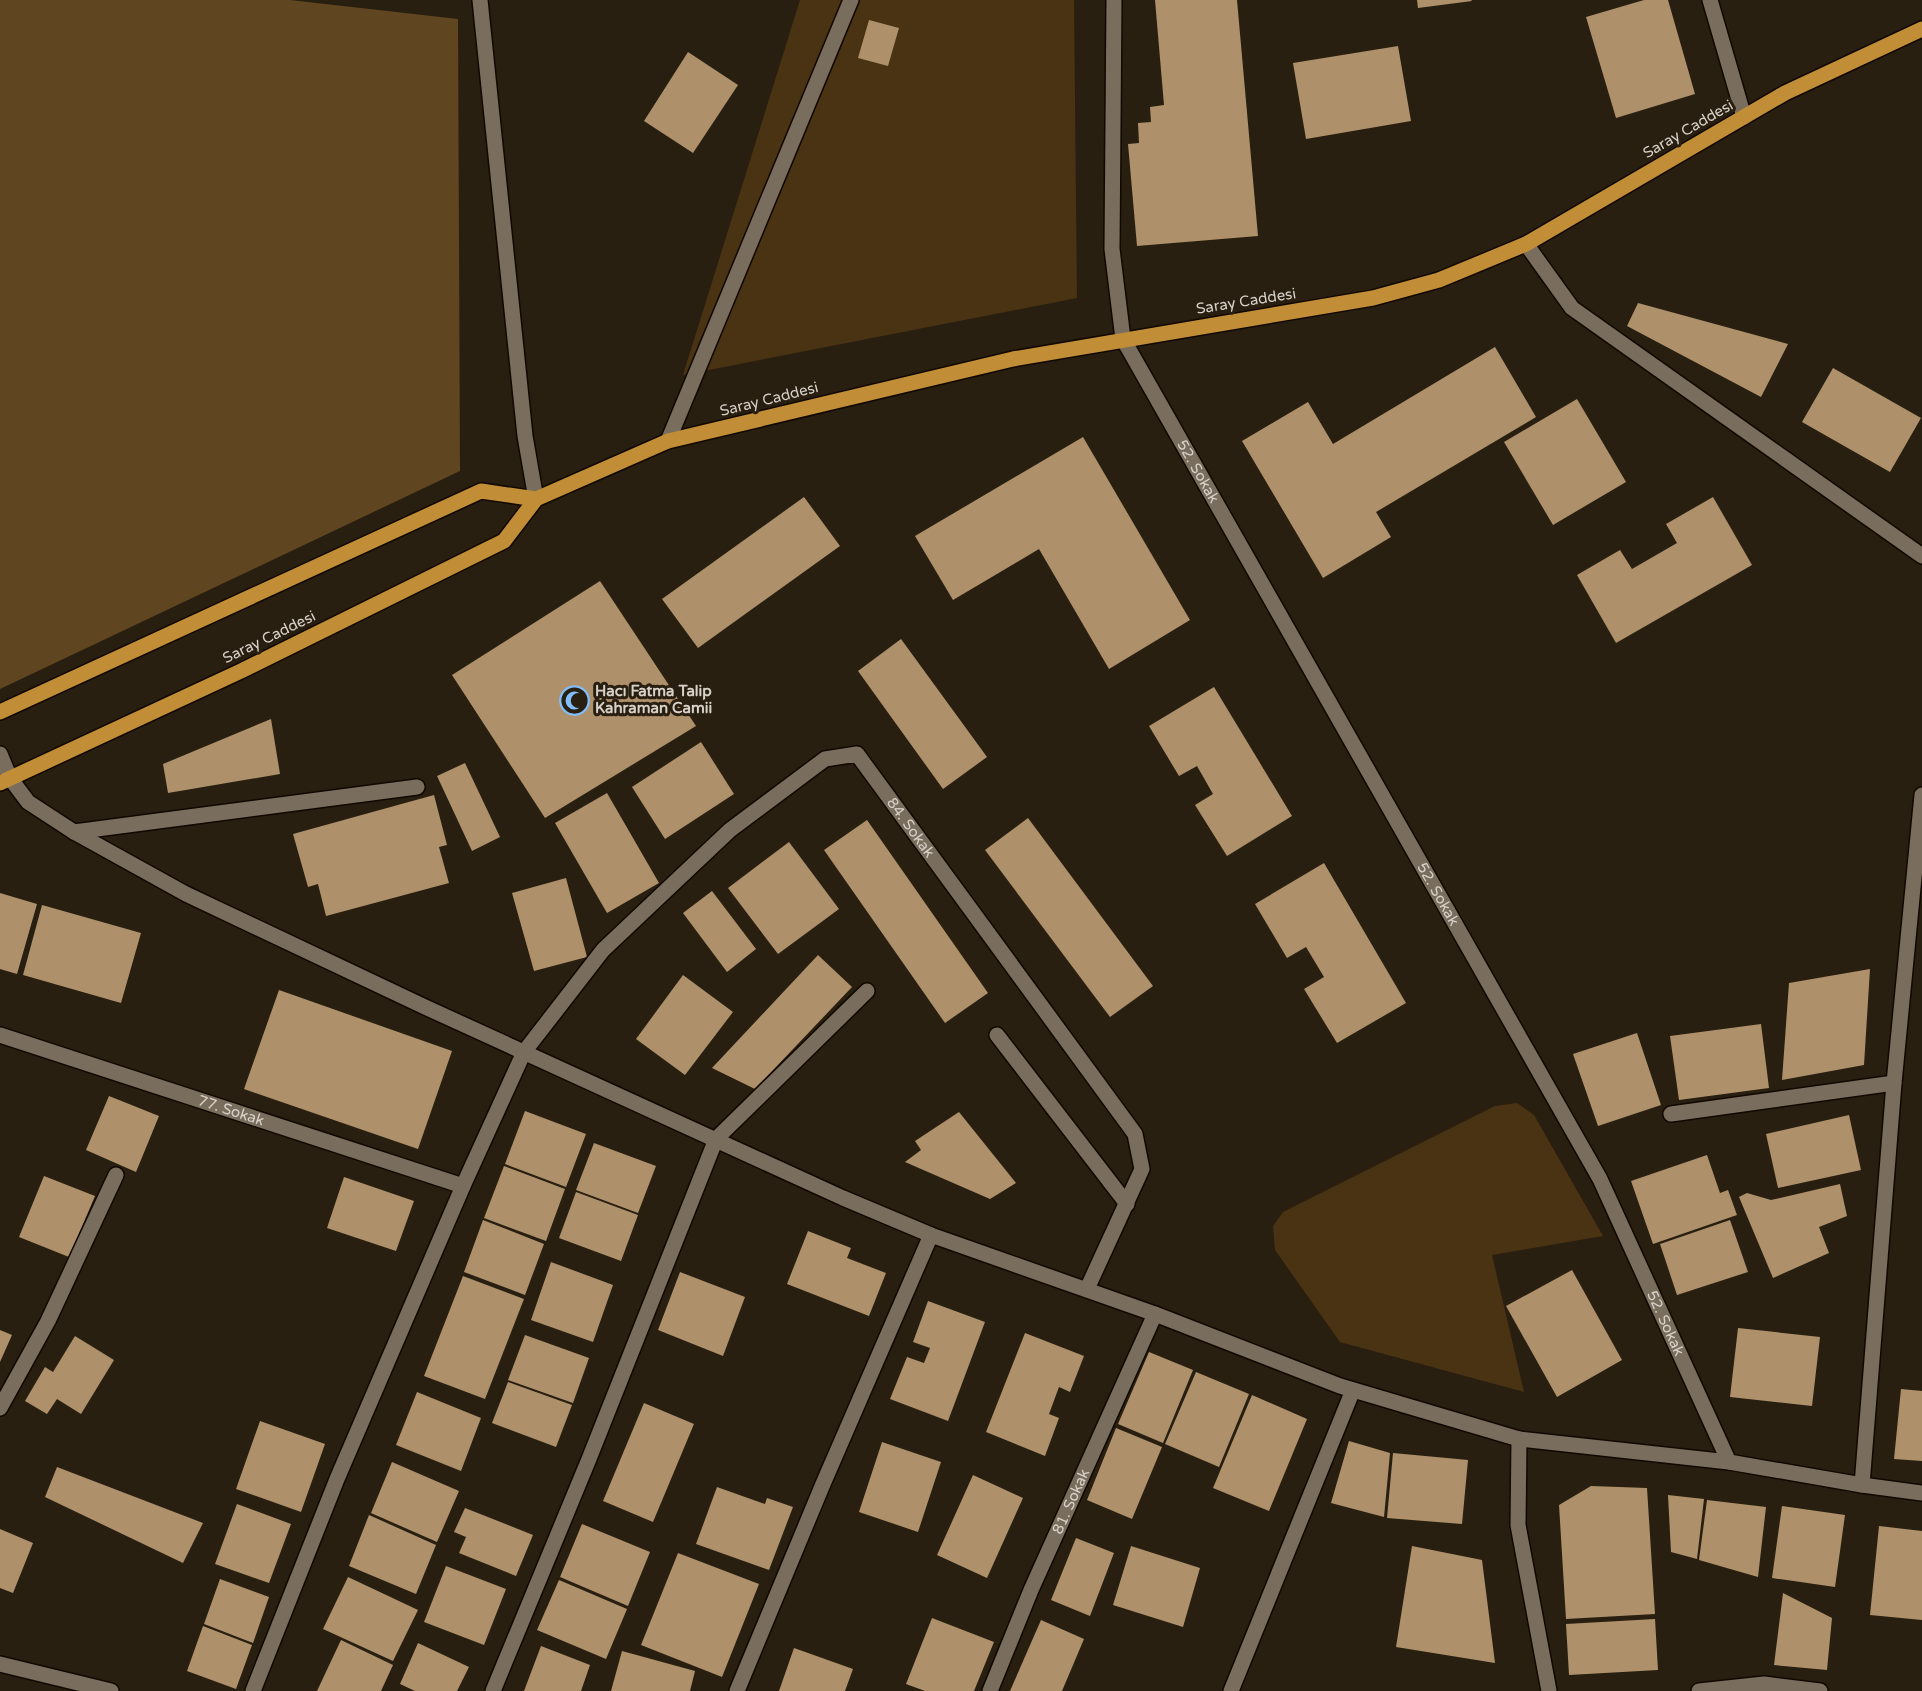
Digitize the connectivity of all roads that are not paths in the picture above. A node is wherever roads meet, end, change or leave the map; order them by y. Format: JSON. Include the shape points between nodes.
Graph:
{"nodes":[{"id":1,"x":480,"y":0,"type":"edge"},
{"id":2,"x":851,"y":0,"type":"edge"},
{"id":3,"x":1114,"y":0,"type":"edge"},
{"id":4,"x":1710,"y":0,"type":"edge"},
{"id":5,"x":1922,"y":29,"type":"edge"},
{"id":6,"x":1744,"y":117,"type":"junction"},
{"id":7,"x":1526,"y":244,"type":"junction"},
{"id":8,"x":1123,"y":339,"type":"junction"},
{"id":9,"x":668,"y":441,"type":"junction"},
{"id":10,"x":536,"y":499,"type":"junction"},
{"id":11,"x":1922,"y":556,"type":"edge"},
{"id":12,"x":0,"y":712,"type":"edge"},
{"id":13,"x":0,"y":754,"type":"edge"},
{"id":14,"x":5,"y":780,"type":"edge"},
{"id":15,"x":417,"y":787,"type":"dead end"},
{"id":16,"x":1922,"y":795,"type":"edge"},
{"id":17,"x":74,"y":832,"type":"junction"},
{"id":18,"x":867,"y":991,"type":"dead end"},
{"id":19,"x":0,"y":1035,"type":"edge"},
{"id":20,"x":997,"y":1035,"type":"dead end"},
{"id":21,"x":524,"y":1052,"type":"junction"},
{"id":22,"x":1894,"y":1083,"type":"junction"},
{"id":23,"x":1671,"y":1114,"type":"dead end"},
{"id":24,"x":716,"y":1139,"type":"junction"},
{"id":25,"x":116,"y":1175,"type":"dead end"},
{"id":26,"x":463,"y":1186,"type":"junction"},
{"id":27,"x":1127,"y":1204,"type":"junction"},
{"id":28,"x":931,"y":1235,"type":"junction"},
{"id":29,"x":1087,"y":1289,"type":"junction"},
{"id":30,"x":1155,"y":1314,"type":"junction"},
{"id":31,"x":1353,"y":1390,"type":"junction"},
{"id":32,"x":0,"y":1408,"type":"edge"},
{"id":33,"x":1519,"y":1439,"type":"junction"},
{"id":34,"x":1729,"y":1462,"type":"junction"},
{"id":35,"x":1862,"y":1485,"type":"junction"},
{"id":36,"x":1922,"y":1493,"type":"edge"},
{"id":37,"x":0,"y":1664,"type":"edge"},
{"id":38,"x":111,"y":1691,"type":"edge"},
{"id":39,"x":253,"y":1691,"type":"edge"},
{"id":40,"x":493,"y":1691,"type":"edge"},
{"id":41,"x":737,"y":1691,"type":"edge"},
{"id":42,"x":990,"y":1691,"type":"edge"},
{"id":43,"x":1230,"y":1691,"type":"edge"},
{"id":44,"x":1549,"y":1691,"type":"edge"},
{"id":45,"x":1699,"y":1691,"type":"edge"},
{"id":46,"x":1820,"y":1691,"type":"edge"}],
"edges":[{"from":1,"to":10,"type":"street","via":[[525,436]]},
{"from":2,"to":9,"type":"street"},
{"from":3,"to":8,"type":"street","via":[[1112,249]]},
{"from":4,"to":6,"type":"street"},
{"from":5,"to":6,"type":"main road","name":"Saray Caddesi","via":[[1785,93]]},
{"from":6,"to":7,"type":"main road","name":"Saray Caddesi"},
{"from":7,"to":8,"type":"main road","name":"Saray Caddesi","via":[[1439,280],[1373,298]]},
{"from":7,"to":11,"type":"street","via":[[1572,308]]},
{"from":8,"to":9,"type":"main road","name":"Saray Caddesi","via":[[1013,359]]},
{"from":8,"to":34,"type":"street","name":"52. Sokak","via":[[1600,1179]]},
{"from":9,"to":10,"type":"main road","name":"Saray Caddesi"},
{"from":10,"to":12,"type":"main road","via":[[481,491]]},
{"from":10,"to":14,"type":"main road","name":"Saray Caddesi","via":[[504,541],[241,671]]},
{"from":13,"to":14,"type":"street"},
{"from":14,"to":17,"type":"street","via":[[28,802]]},
{"from":15,"to":17,"type":"street"},
{"from":16,"to":22,"type":"street"},
{"from":17,"to":21,"type":"street","via":[[186,894]]},
{"from":18,"to":24,"type":"street"},
{"from":19,"to":26,"type":"street","name":"77. Sokak"},
{"from":20,"to":27,"type":"street"},
{"from":21,"to":24,"type":"street"},
{"from":21,"to":26,"type":"street"},
{"from":21,"to":27,"type":"street","name":"84. Sokak","via":[[603,950],[730,830],[825,759],[857,754],[1135,1134],[1142,1168]]},
{"from":22,"to":23,"type":"street"},
{"from":22,"to":35,"type":"street"},
{"from":24,"to":28,"type":"street"},
{"from":24,"to":40,"type":"street"},
{"from":25,"to":32,"type":"street","via":[[48,1322]]},
{"from":26,"to":39,"type":"street","via":[[337,1479]]},
{"from":27,"to":29,"type":"street","name":"84. Sokak"},
{"from":28,"to":29,"type":"street"},
{"from":28,"to":41,"type":"street"},
{"from":29,"to":30,"type":"street"},
{"from":30,"to":31,"type":"street"},
{"from":30,"to":42,"type":"street","name":"81. Sokak"},
{"from":31,"to":33,"type":"street"},
{"from":31,"to":43,"type":"street"},
{"from":33,"to":34,"type":"street"},
{"from":33,"to":44,"type":"street","via":[[1518,1525]]},
{"from":34,"to":35,"type":"street"},
{"from":35,"to":36,"type":"street"},
{"from":37,"to":38,"type":"street"},
{"from":45,"to":46,"type":"street","via":[[1764,1684]]}]}
